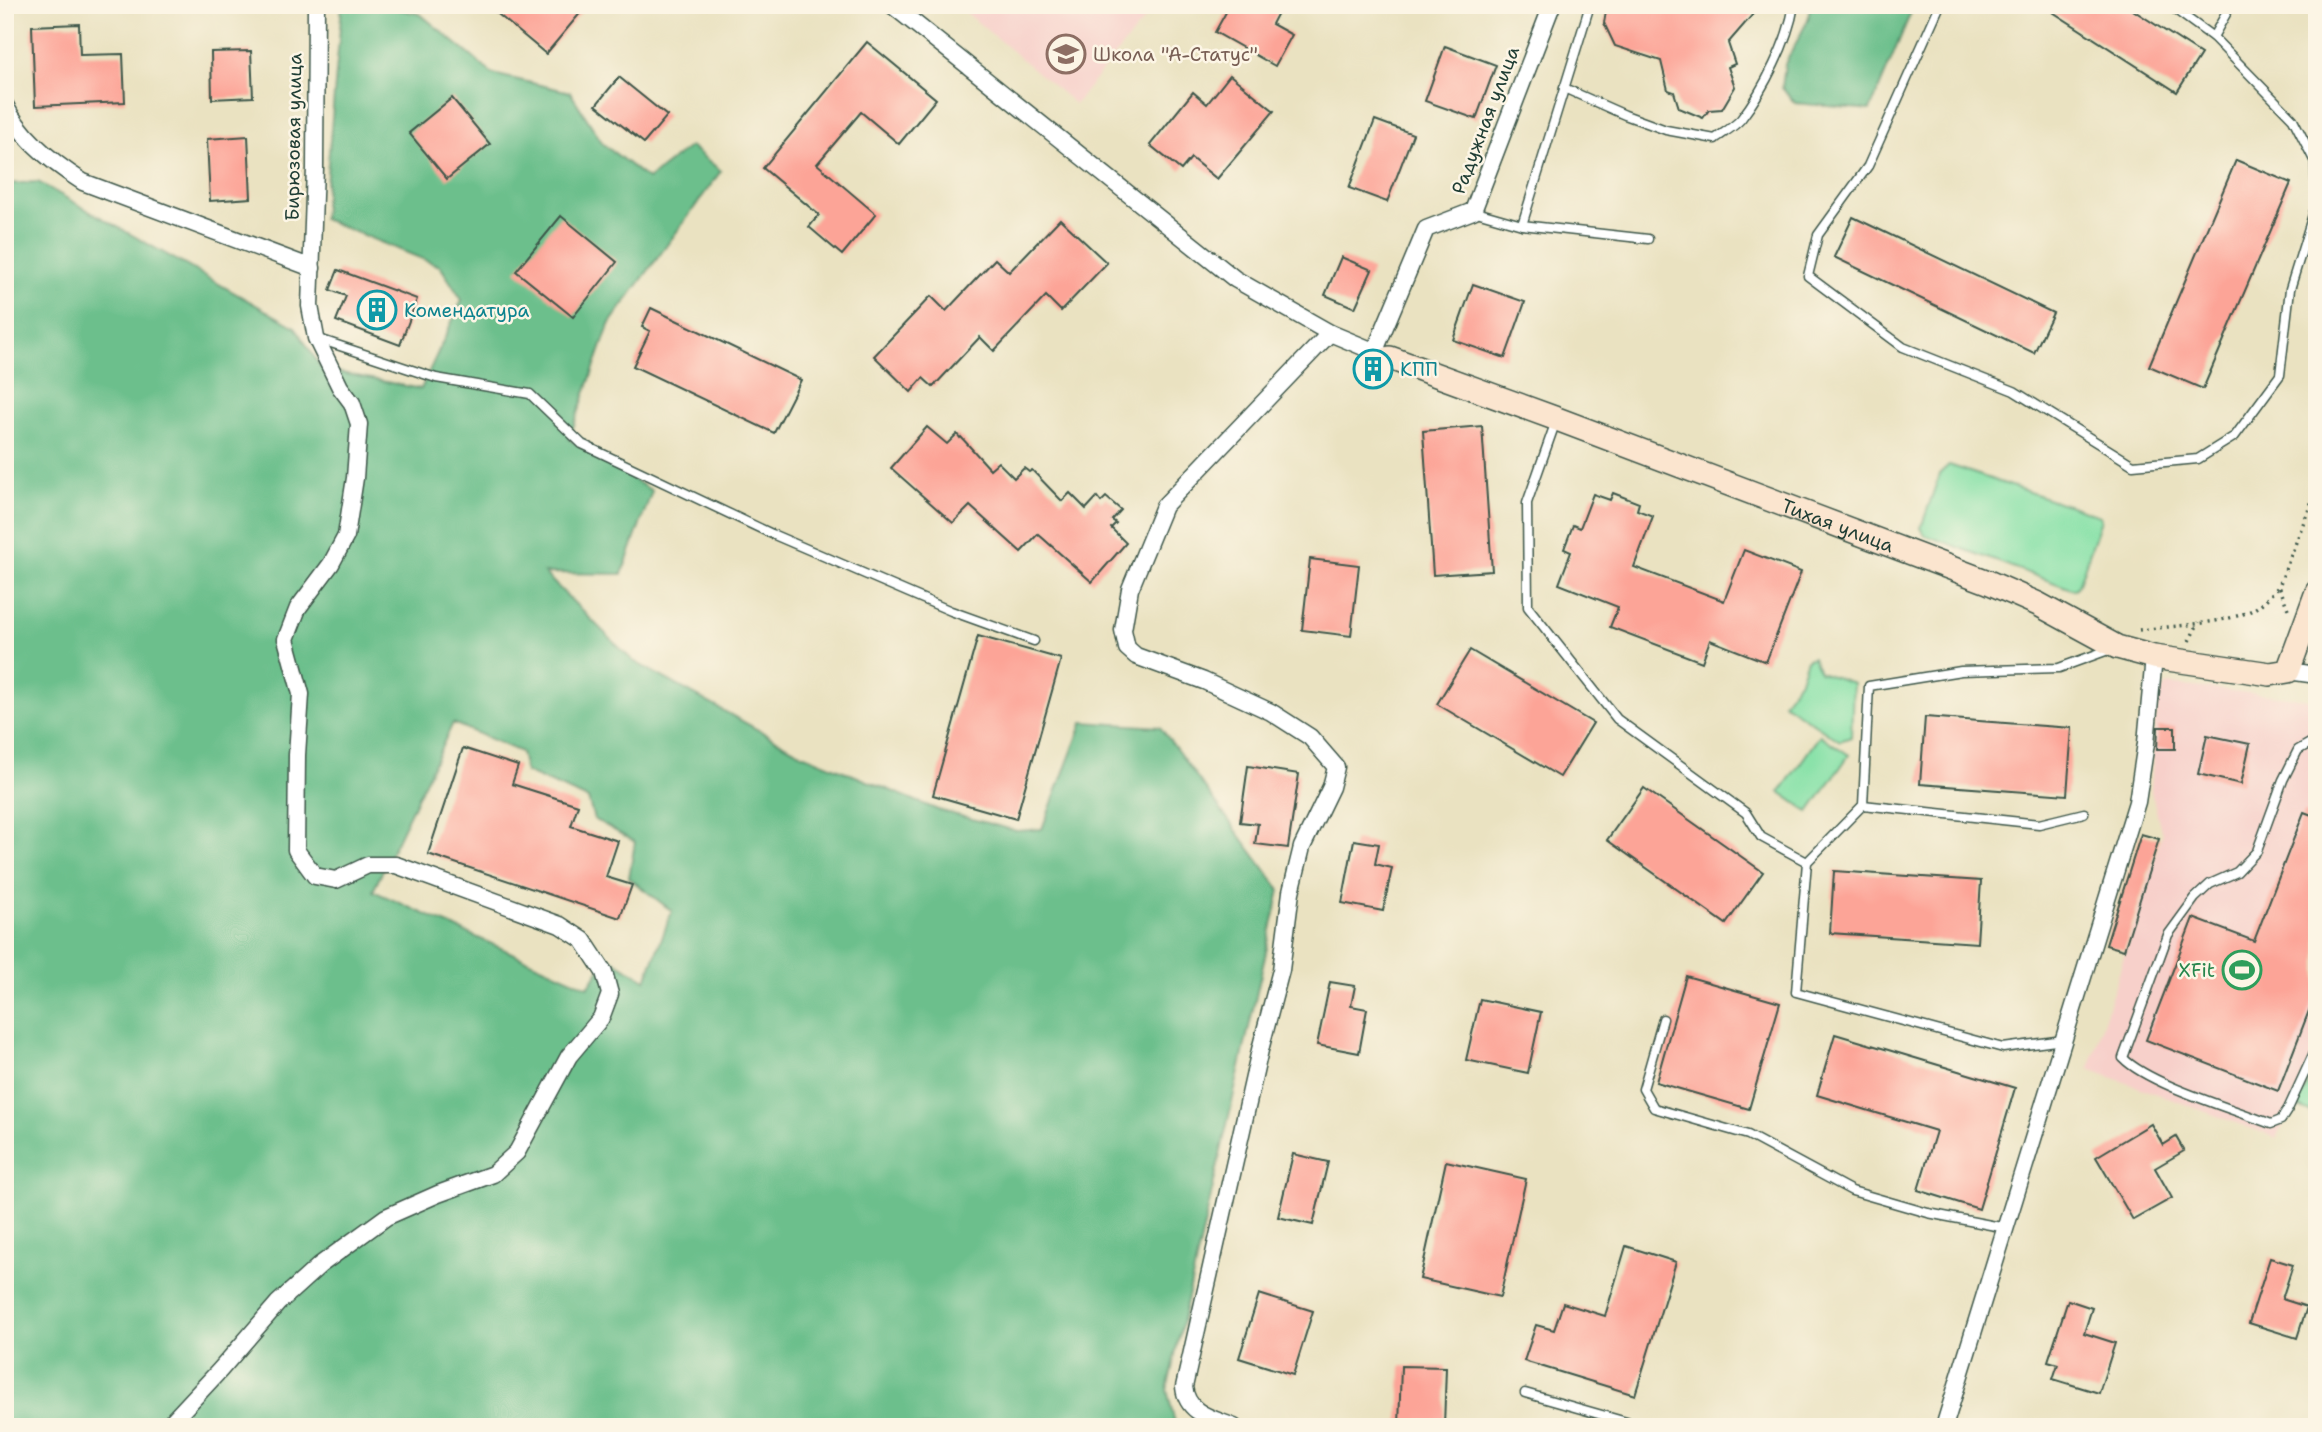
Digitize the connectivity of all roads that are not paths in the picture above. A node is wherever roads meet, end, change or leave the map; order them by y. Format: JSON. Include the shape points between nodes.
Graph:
{"nodes":[{"id":1,"x":316,"y":5,"type":"edge"},
{"id":2,"x":892,"y":5,"type":"edge"},
{"id":3,"x":1552,"y":5,"type":"edge"},
{"id":4,"x":1590,"y":5,"type":"edge"},
{"id":5,"x":1794,"y":5,"type":"edge"},
{"id":6,"x":1940,"y":5,"type":"edge"},
{"id":7,"x":2169,"y":5,"type":"edge"},
{"id":8,"x":2231,"y":5,"type":"edge"},
{"id":9,"x":2213,"y":37,"type":"junction"},
{"id":10,"x":1564,"y":88,"type":"junction"},
{"id":11,"x":5,"y":105,"type":"edge"},
{"id":12,"x":1473,"y":211,"type":"junction"},
{"id":13,"x":1522,"y":225,"type":"junction"},
{"id":14,"x":1648,"y":239,"type":"dead end"},
{"id":15,"x":312,"y":268,"type":"junction"},
{"id":16,"x":1330,"y":333,"type":"junction"},
{"id":17,"x":316,"y":338,"type":"junction"},
{"id":18,"x":1382,"y":356,"type":"junction"},
{"id":19,"x":1557,"y":419,"type":"junction"},
{"id":20,"x":2317,"y":592,"type":"edge"},
{"id":21,"x":1034,"y":641,"type":"dead end"},
{"id":22,"x":2111,"y":643,"type":"junction"},
{"id":23,"x":2154,"y":657,"type":"junction"},
{"id":24,"x":2288,"y":671,"type":"junction"},
{"id":25,"x":2317,"y":675,"type":"edge"},
{"id":26,"x":2317,"y":739,"type":"edge"},
{"id":27,"x":1863,"y":805,"type":"junction"},
{"id":28,"x":2084,"y":813,"type":"dead end"},
{"id":29,"x":1807,"y":862,"type":"junction"},
{"id":30,"x":1663,"y":1019,"type":"dead end"},
{"id":31,"x":2064,"y":1040,"type":"junction"},
{"id":32,"x":2317,"y":1046,"type":"edge"},
{"id":33,"x":2006,"y":1228,"type":"junction"},
{"id":34,"x":1525,"y":1393,"type":"dead end"},
{"id":35,"x":167,"y":1427,"type":"edge"},
{"id":36,"x":1234,"y":1427,"type":"edge"},
{"id":37,"x":1644,"y":1427,"type":"edge"},
{"id":38,"x":1944,"y":1427,"type":"edge"}],
"edges":[{"from":1,"to":15,"type":"street","name":"Бирюзовая улица"},
{"from":2,"to":16,"type":"street","via":[[1235,279]]},
{"from":3,"to":12,"type":"street","name":"Радужная улица"},
{"from":4,"to":10,"type":"lane"},
{"from":5,"to":10,"type":"lane","via":[[1790,27],[1760,90],[1740,121],[1715,139],[1666,130]]},
{"from":6,"to":9,"type":"lane","via":[[1868,166],[1818,235],[1808,276],[1903,347],[2014,391],[2133,465],[2198,460],[2235,436],[2280,375],[2290,289],[2316,205],[2315,162],[2292,119]]},
{"from":7,"to":9,"type":"lane"},
{"from":8,"to":9,"type":"lane"},
{"from":10,"to":13,"type":"lane"},
{"from":11,"to":15,"type":"street","via":[[47,157],[83,182]]},
{"from":12,"to":13,"type":"lane"},
{"from":12,"to":18,"type":"street","via":[[1426,229]]},
{"from":13,"to":14,"type":"lane"},
{"from":15,"to":17,"type":"street","name":"Бирюзовая улица","via":[[310,306]]},
{"from":16,"to":18,"type":"street"},
{"from":16,"to":36,"type":"street","via":[[1164,506],[1130,589],[1123,630],[1126,648],[1136,656],[1271,712],[1310,737],[1336,767],[1301,847],[1281,970],[1184,1387],[1190,1406]]},
{"from":17,"to":21,"type":"lane","via":[[436,378],[530,394],[582,444],[772,534],[951,611]]},
{"from":17,"to":35,"type":"street","name":"Бирюзовая улица","via":[[359,424],[346,536],[298,608],[286,639],[301,694],[296,850],[315,876],[336,880],[368,865],[396,865],[560,925],[583,940],[604,972],[610,994],[601,1018],[569,1056],[517,1152],[493,1174],[386,1217],[320,1265],[278,1303]]},
{"from":18,"to":19,"type":"street","name":"Тихая улица"},
{"from":19,"to":22,"type":"street","name":"Тихая улица","via":[[1987,582]]},
{"from":19,"to":29,"type":"lane","via":[[1527,503],[1528,607],[1617,719],[1746,813],[1761,837]]},
{"from":20,"to":24,"type":"street"},
{"from":22,"to":23,"type":"street","name":"Тихая улица"},
{"from":22,"to":27,"type":"lane","via":[[2059,668],[1961,671],[1870,686]]},
{"from":23,"to":24,"type":"street","name":"Тихая улица","via":[[2270,674]]},
{"from":23,"to":31,"type":"street","via":[[2137,802]]},
{"from":24,"to":25,"type":"street"},
{"from":26,"to":32,"type":"lane","via":[[2298,750],[2257,851],[2237,872],[2210,884],[2195,898],[2168,935],[2123,1058],[2164,1082],[2272,1124],[2288,1109]]},
{"from":27,"to":28,"type":"lane","via":[[2039,824]]},
{"from":27,"to":29,"type":"lane"},
{"from":29,"to":31,"type":"lane","via":[[1796,992],[2003,1048]]},
{"from":30,"to":33,"type":"lane","via":[[1643,1089],[1654,1108],[1748,1135],[1852,1191],[1928,1213]]},
{"from":31,"to":33,"type":"street"},
{"from":33,"to":38,"type":"street"},
{"from":34,"to":37,"type":"lane"}]}
